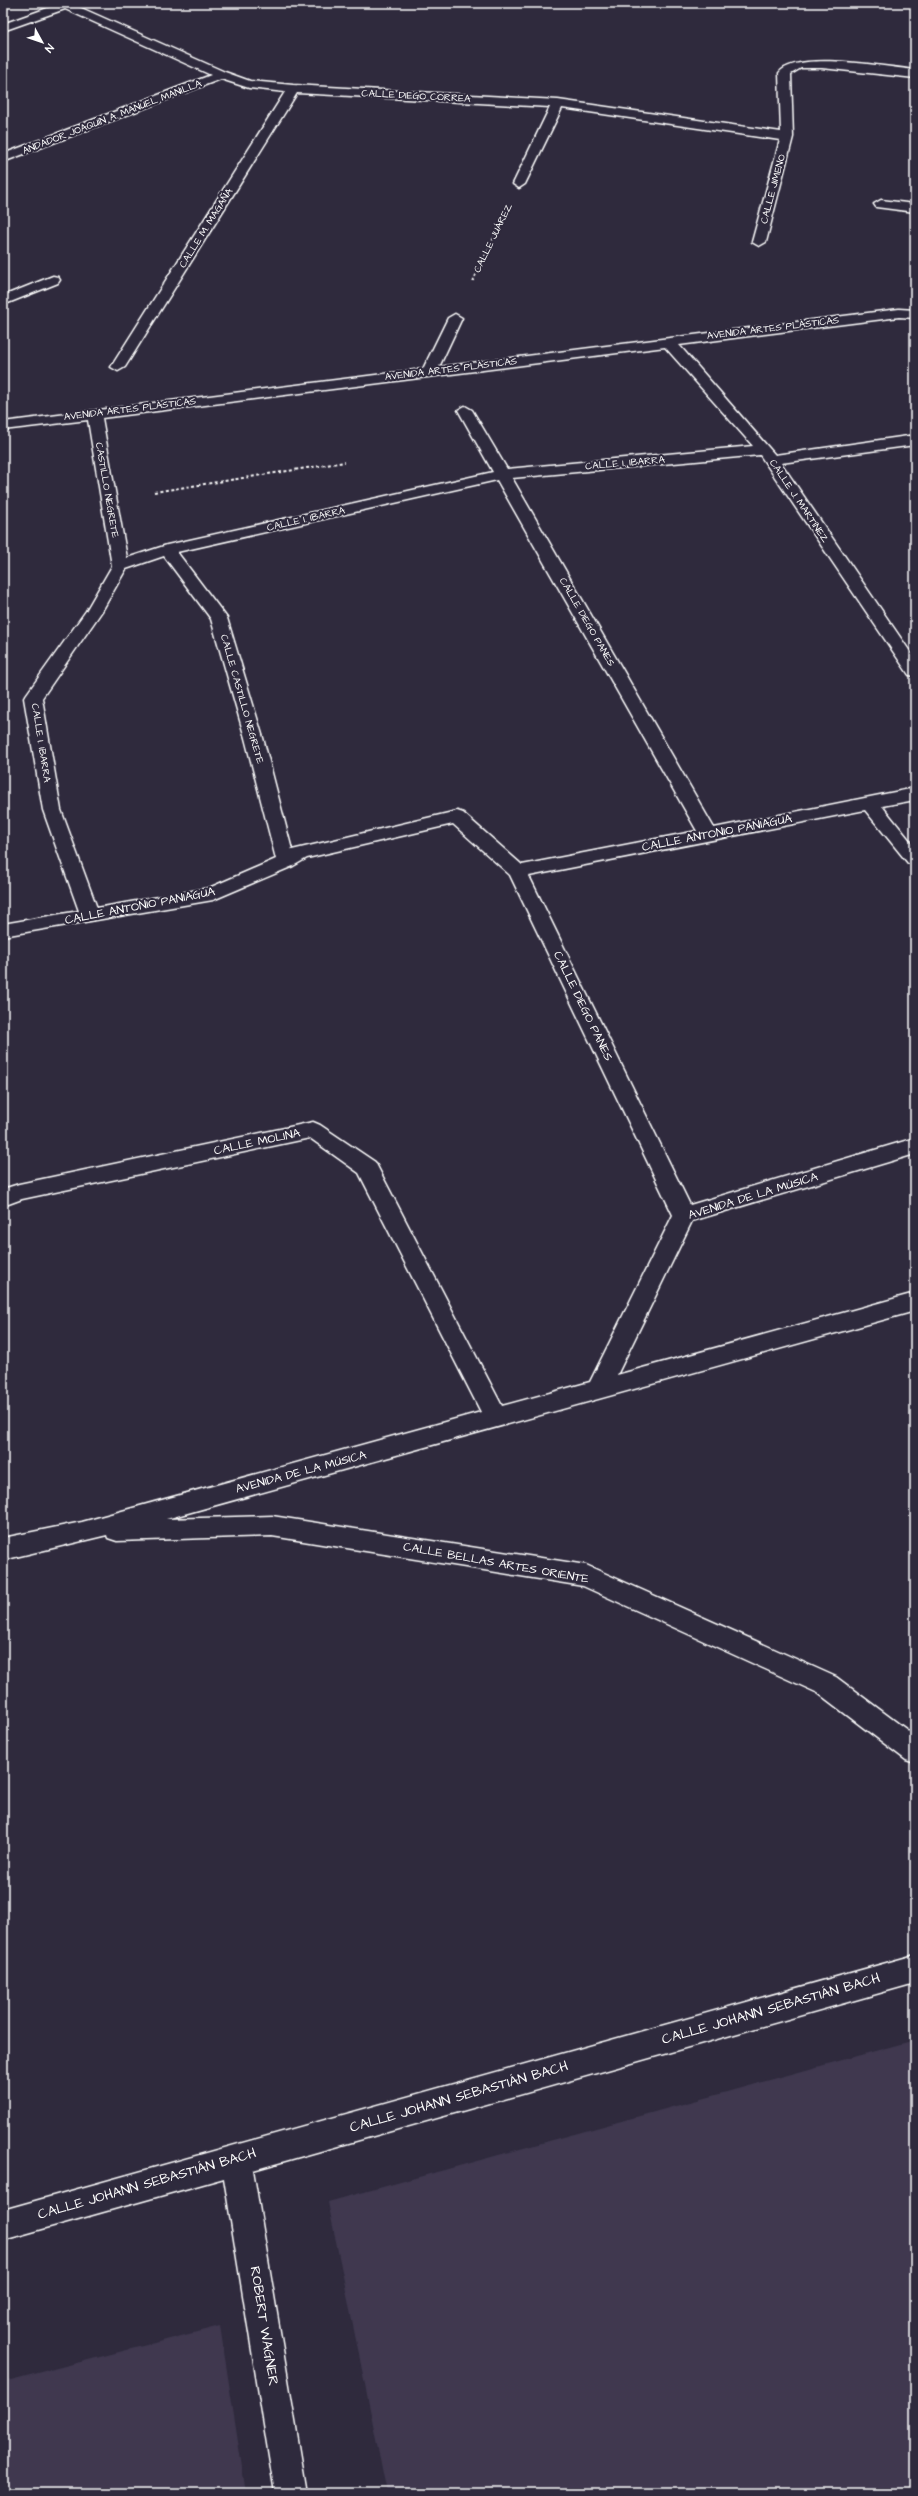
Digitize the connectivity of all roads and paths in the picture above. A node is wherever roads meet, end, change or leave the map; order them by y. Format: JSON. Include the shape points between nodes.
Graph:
{"nodes":[{"id":1,"x":63,"y":4,"type":"edge"},
{"id":2,"x":3,"y":28,"type":"edge"},
{"id":3,"x":915,"y":74,"type":"edge"},
{"id":4,"x":221,"y":75,"type":"junction"},
{"id":5,"x":293,"y":89,"type":"junction"},
{"id":6,"x":558,"y":104,"type":"junction"},
{"id":7,"x":786,"y":137,"type":"junction"},
{"id":8,"x":3,"y":158,"type":"edge"},
{"id":9,"x":519,"y":184,"type":"joint"},
{"id":10,"x":881,"y":204,"type":"dead end"},
{"id":11,"x":915,"y":208,"type":"edge"},
{"id":12,"x":759,"y":242,"type":"dead end"},
{"id":13,"x":53,"y":280,"type":"dead end"},
{"id":14,"x":3,"y":301,"type":"edge"},
{"id":15,"x":915,"y":304,"type":"edge"},
{"id":16,"x":900,"y":313,"type":"junction"},
{"id":17,"x":915,"y":314,"type":"edge"},
{"id":18,"x":455,"y":318,"type":"joint"},
{"id":19,"x":668,"y":341,"type":"junction"},
{"id":20,"x":118,"y":367,"type":"dead end"},
{"id":21,"x":429,"y":372,"type":"junction"},
{"id":22,"x":465,"y":410,"type":"dead end"},
{"id":23,"x":94,"y":413,"type":"junction"},
{"id":24,"x":3,"y":426,"type":"edge"},
{"id":25,"x":915,"y":440,"type":"edge"},
{"id":26,"x":768,"y":455,"type":"junction"},
{"id":27,"x":502,"y":474,"type":"junction"},
{"id":28,"x":167,"y":550,"type":"junction"},
{"id":29,"x":120,"y":566,"type":"junction"},
{"id":30,"x":915,"y":671,"type":"edge"},
{"id":31,"x":915,"y":794,"type":"edge"},
{"id":32,"x":869,"y":803,"type":"junction"},
{"id":33,"x":457,"y":817,"type":"joint"},
{"id":34,"x":709,"y":834,"type":"junction"},
{"id":35,"x":293,"y":857,"type":"junction"},
{"id":36,"x":915,"y":859,"type":"edge"},
{"id":37,"x":518,"y":872,"type":"junction"},
{"id":38,"x":90,"y":916,"type":"junction"},
{"id":39,"x":3,"y":930,"type":"edge"},
{"id":40,"x":915,"y":1146,"type":"edge"},
{"id":41,"x":3,"y":1198,"type":"edge"},
{"id":42,"x":684,"y":1215,"type":"junction"},
{"id":43,"x":915,"y":1302,"type":"edge"},
{"id":44,"x":598,"y":1390,"type":"junction"},
{"id":45,"x":496,"y":1418,"type":"junction"},
{"id":46,"x":82,"y":1532,"type":"junction"},
{"id":47,"x":3,"y":1549,"type":"edge"},
{"id":48,"x":915,"y":1751,"type":"edge"},
{"id":49,"x":915,"y":1969,"type":"edge"},
{"id":50,"x":236,"y":2160,"type":"junction"},
{"id":51,"x":3,"y":2225,"type":"edge"},
{"id":52,"x":291,"y":2493,"type":"edge"}],
"edges":[{"from":1,"to":2,"type":"street"},
{"from":1,"to":4,"type":"street","name":"CALLE DIEGO CORREA"},
{"from":3,"to":7,"type":"street","name":"CALLE JIMENO","via":[[822,64],[798,65],[785,73]]},
{"from":4,"to":5,"type":"street","name":"CALLE DIEGO CORREA","via":[[249,84]]},
{"from":4,"to":8,"type":"street","name":"ANDADOR JOAQUÍN A. MANUEL MANILLA"},
{"from":5,"to":6,"type":"street","name":"CALLE DIEGO CORREA"},
{"from":5,"to":20,"type":"street","name":"CALLE M. MAGAÑA"},
{"from":6,"to":7,"type":"street","name":"CALLE DIEGO CORREA"},
{"from":6,"to":9,"type":"street"},
{"from":7,"to":12,"type":"street","name":"CALLE JIMENO"},
{"from":9,"to":18,"type":"path","name":"CALLE JUÁREZ"},
{"from":10,"to":11,"type":"street"},
{"from":13,"to":14,"type":"street"},
{"from":15,"to":16,"type":"street","name":"AVENIDA ARTES PLÁSTICAS"},
{"from":16,"to":17,"type":"street","name":"AVENIDA ARTES PLÁSTICAS"},
{"from":16,"to":19,"type":"street","name":"AVENIDA ARTES PLÁSTICAS"},
{"from":18,"to":21,"type":"street"},
{"from":19,"to":21,"type":"street","name":"AVENIDA ARTES PLÁSTICAS"},
{"from":19,"to":26,"type":"street","name":"CALLE J. MARTÍNEZ"},
{"from":21,"to":23,"type":"street","name":"AVENIDA ARTES PLÁSTICAS"},
{"from":22,"to":27,"type":"street","name":"CALLE DIEGO PANES"},
{"from":23,"to":24,"type":"street","name":"AVENIDA ARTES PLÁSTICAS"},
{"from":23,"to":29,"type":"street","name":"CASTILLO NEGRETE"},
{"from":25,"to":26,"type":"street","name":"CALLE I. IBARRA"},
{"from":26,"to":27,"type":"street","name":"CALLE I. IBARRA"},
{"from":26,"to":30,"type":"street","name":"CALLE J. MARTÍNEZ"},
{"from":27,"to":28,"type":"street","name":"CALLE I. IBARRA"},
{"from":27,"to":34,"type":"street","name":"CALLE DIEGO PANES"},
{"from":28,"to":29,"type":"street","name":"CALLE I. IBARRA"},
{"from":28,"to":35,"type":"street","name":"CALLE CASTILLO NEGRETE","via":[[219,618],[254,738]]},
{"from":29,"to":38,"type":"street","name":"CALLE I. IBARRA","via":[[94,611],[34,698],[52,810]]},
{"from":31,"to":32,"type":"street","name":"CALLE ANTONIO PANIAGUA"},
{"from":32,"to":34,"type":"street","name":"CALLE ANTONIO PANIAGUA"},
{"from":32,"to":36,"type":"street"},
{"from":33,"to":35,"type":"street","name":"CALLE ANTONIO PANIAGUA"},
{"from":33,"to":37,"type":"street","name":"CALLE DIEGO PANES"},
{"from":34,"to":37,"type":"street","name":"CALLE ANTONIO PANIAGUA"},
{"from":35,"to":38,"type":"street","name":"CALLE ANTONIO PANIAGUA","via":[[213,894]]},
{"from":37,"to":42,"type":"street","name":"CALLE DIEGO PANES"},
{"from":38,"to":39,"type":"street","name":"CALLE ANTONIO PANIAGUA"},
{"from":40,"to":42,"type":"street","name":"AVENIDA DE LA MÚSICA"},
{"from":41,"to":45,"type":"street","name":"CALLE MOLINA","via":[[18,1192],[313,1130],[367,1168]]},
{"from":42,"to":44,"type":"street","name":"AVENIDA DE LA MÚSICA"},
{"from":43,"to":44,"type":"street","name":"AVENIDA DE LA MÚSICA"},
{"from":44,"to":45,"type":"street","name":"AVENIDA DE LA MÚSICA"},
{"from":45,"to":46,"type":"street","name":"AVENIDA DE LA MÚSICA"},
{"from":46,"to":47,"type":"street","name":"AVENIDA DE LA MÚSICA"},
{"from":46,"to":48,"type":"street","name":"CALLE BELLAS ARTES ORIENTE","via":[[272,1526],[586,1576],[827,1685]]},
{"from":49,"to":50,"type":"street","name":"CALLE JOHANN SEBASTIÁN BACH"},
{"from":50,"to":51,"type":"street","name":"CALLE JOHANN SEBASTIÁN BACH"},
{"from":50,"to":52,"type":"street","name":"ROBERT WAGNER"}]}
